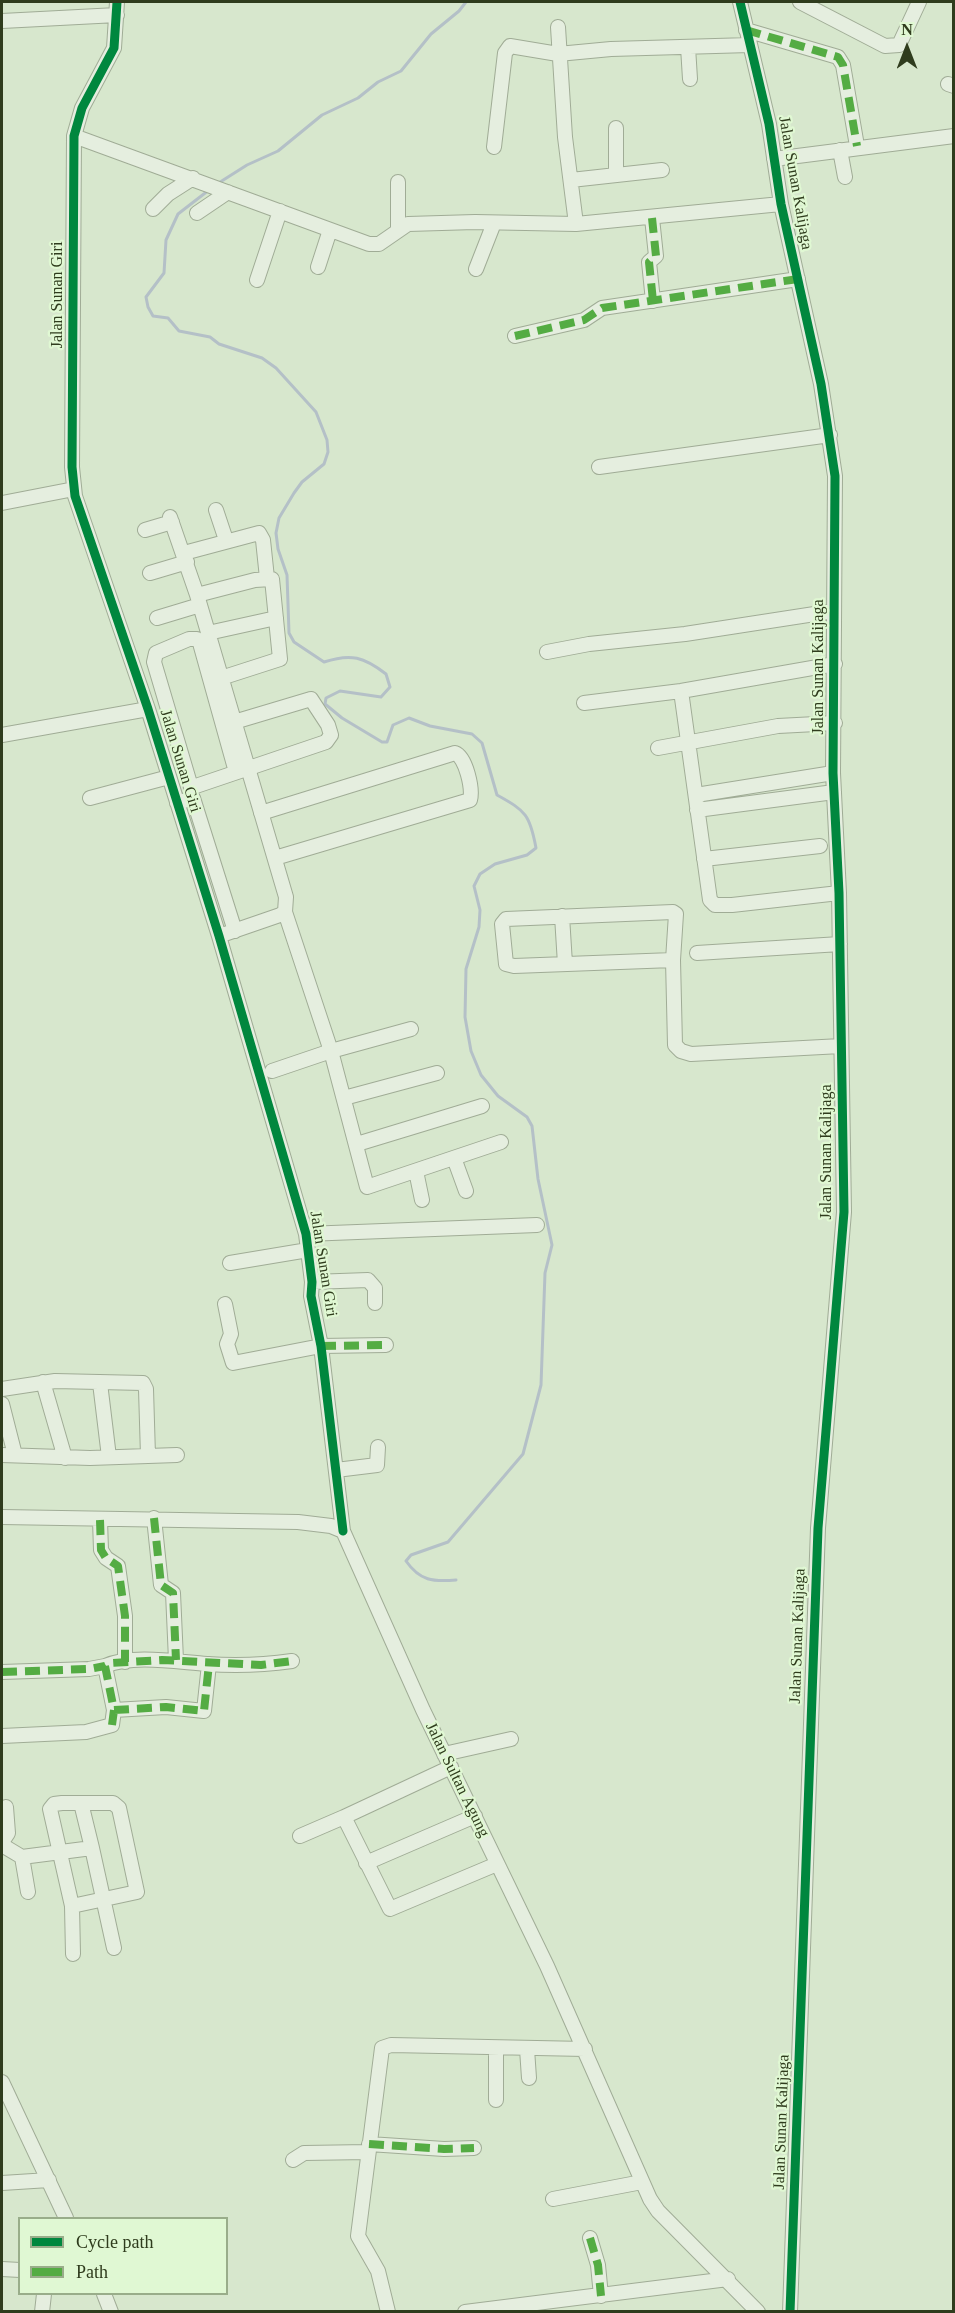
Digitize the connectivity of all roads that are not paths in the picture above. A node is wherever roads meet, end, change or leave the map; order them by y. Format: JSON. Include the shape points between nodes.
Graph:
{"nodes":[{"id":1,"x":740,"y":2,"type":"edge"},
{"id":2,"x":800,"y":2,"type":"edge"},
{"id":3,"x":919,"y":2,"type":"edge"},
{"id":4,"x":117,"y":8,"type":"edge"},
{"id":5,"x":2,"y":21,"type":"edge"},
{"id":6,"x":558,"y":27,"type":"dead end"},
{"id":7,"x":746,"y":30,"type":"junction"},
{"id":8,"x":750,"y":45,"type":"junction"},
{"id":9,"x":688,"y":47,"type":"junction"},
{"id":10,"x":558,"y":54,"type":"junction"},
{"id":11,"x":690,"y":79,"type":"dead end"},
{"id":12,"x":615,"y":128,"type":"dead end"},
{"id":13,"x":74,"y":136,"type":"junction"},
{"id":14,"x":954,"y":136,"type":"edge"},
{"id":15,"x":856,"y":146,"type":"junction"},
{"id":16,"x":494,"y":147,"type":"dead end"},
{"id":17,"x":840,"y":150,"type":"junction"},
{"id":18,"x":774,"y":159,"type":"junction"},
{"id":19,"x":662,"y":170,"type":"dead end"},
{"id":20,"x":616,"y":175,"type":"junction"},
{"id":21,"x":845,"y":177,"type":"dead end"},
{"id":22,"x":198,"y":180,"type":"junction"},
{"id":23,"x":571,"y":180,"type":"junction"},
{"id":24,"x":398,"y":182,"type":"dead end"},
{"id":25,"x":225,"y":191,"type":"junction"},
{"id":26,"x":782,"y":204,"type":"junction"},
{"id":27,"x":153,"y":209,"type":"dead end"},
{"id":28,"x":280,"y":212,"type":"junction"},
{"id":29,"x":197,"y":213,"type":"dead end"},
{"id":30,"x":652,"y":218,"type":"junction"},
{"id":31,"x":494,"y":223,"type":"junction"},
{"id":32,"x":576,"y":224,"type":"junction"},
{"id":33,"x":398,"y":230,"type":"junction"},
{"id":34,"x":330,"y":231,"type":"junction"},
{"id":35,"x":318,"y":267,"type":"dead end"},
{"id":36,"x":476,"y":269,"type":"dead end"},
{"id":37,"x":798,"y":279,"type":"junction"},
{"id":38,"x":257,"y":280,"type":"dead end"},
{"id":39,"x":653,"y":301,"type":"junction"},
{"id":40,"x":515,"y":336,"type":"dead end"},
{"id":41,"x":830,"y":435,"type":"junction"},
{"id":42,"x":599,"y":467,"type":"dead end"},
{"id":43,"x":74,"y":489,"type":"junction"},
{"id":44,"x":2,"y":503,"type":"edge"},
{"id":45,"x":216,"y":510,"type":"dead end"},
{"id":46,"x":145,"y":530,"type":"dead end"},
{"id":47,"x":226,"y":540,"type":"junction"},
{"id":48,"x":185,"y":557,"type":"junction"},
{"id":49,"x":150,"y":573,"type":"dead end"},
{"id":50,"x":267,"y":578,"type":"junction"},
{"id":51,"x":198,"y":600,"type":"junction"},
{"id":52,"x":834,"y":611,"type":"junction"},
{"id":53,"x":157,"y":618,"type":"dead end"},
{"id":54,"x":276,"y":618,"type":"junction"},
{"id":55,"x":208,"y":633,"type":"junction"},
{"id":56,"x":547,"y":652,"type":"dead end"},
{"id":57,"x":835,"y":664,"type":"junction"},
{"id":58,"x":222,"y":678,"type":"junction"},
{"id":59,"x":681,"y":691,"type":"junction"},
{"id":60,"x":584,"y":703,"type":"dead end"},
{"id":61,"x":148,"y":709,"type":"junction"},
{"id":62,"x":234,"y":722,"type":"junction"},
{"id":63,"x":835,"y":723,"type":"junction"},
{"id":64,"x":2,"y":735,"type":"edge"},
{"id":65,"x":690,"y":742,"type":"junction"},
{"id":66,"x":658,"y":748,"type":"dead end"},
{"id":67,"x":242,"y":770,"type":"junction"},
{"id":68,"x":833,"y":773,"type":"junction"},
{"id":69,"x":169,"y":777,"type":"junction"},
{"id":70,"x":777,"y":782,"type":"junction"},
{"id":71,"x":738,"y":789,"type":"junction"},
{"id":72,"x":834,"y":792,"type":"junction"},
{"id":73,"x":696,"y":795,"type":"junction"},
{"id":74,"x":90,"y":798,"type":"dead end"},
{"id":75,"x":780,"y":799,"type":"junction"},
{"id":76,"x":177,"y":803,"type":"junction"},
{"id":77,"x":740,"y":804,"type":"junction"},
{"id":78,"x":697,"y":810,"type":"junction"},
{"id":79,"x":261,"y":813,"type":"junction"},
{"id":80,"x":820,"y":846,"type":"dead end"},
{"id":81,"x":275,"y":858,"type":"junction"},
{"id":82,"x":704,"y":859,"type":"junction"},
{"id":83,"x":839,"y":893,"type":"junction"},
{"id":84,"x":285,"y":912,"type":"junction"},
{"id":85,"x":562,"y":916,"type":"junction"},
{"id":86,"x":235,"y":931,"type":"junction"},
{"id":87,"x":219,"y":936,"type":"junction"},
{"id":88,"x":840,"y":944,"type":"junction"},
{"id":89,"x":697,"y":953,"type":"dead end"},
{"id":90,"x":673,"y":960,"type":"junction"},
{"id":91,"x":565,"y":964,"type":"junction"},
{"id":92,"x":411,"y":1029,"type":"dead end"},
{"id":93,"x":841,"y":1046,"type":"junction"},
{"id":94,"x":331,"y":1051,"type":"junction"},
{"id":95,"x":272,"y":1071,"type":"dead end"},
{"id":96,"x":437,"y":1073,"type":"dead end"},
{"id":97,"x":344,"y":1098,"type":"junction"},
{"id":98,"x":482,"y":1106,"type":"dead end"},
{"id":99,"x":501,"y":1142,"type":"dead end"},
{"id":100,"x":357,"y":1144,"type":"junction"},
{"id":101,"x":454,"y":1158,"type":"junction"},
{"id":102,"x":416,"y":1171,"type":"junction"},
{"id":103,"x":466,"y":1191,"type":"dead end"},
{"id":104,"x":422,"y":1200,"type":"dead end"},
{"id":105,"x":537,"y":1225,"type":"dead end"},
{"id":106,"x":306,"y":1234,"type":"junction"},
{"id":107,"x":308,"y":1250,"type":"junction"},
{"id":108,"x":230,"y":1263,"type":"dead end"},
{"id":109,"x":312,"y":1281,"type":"junction"},
{"id":110,"x":375,"y":1303,"type":"dead end"},
{"id":111,"x":225,"y":1304,"type":"dead end"},
{"id":112,"x":386,"y":1345,"type":"dead end"},
{"id":113,"x":321,"y":1346,"type":"junction"},
{"id":114,"x":43,"y":1382,"type":"junction"},
{"id":115,"x":100,"y":1383,"type":"junction"},
{"id":116,"x":2,"y":1389,"type":"edge"},
{"id":117,"x":2,"y":1404,"type":"edge"},
{"id":118,"x":378,"y":1447,"type":"dead end"},
{"id":119,"x":8,"y":1455,"type":"edge"},
{"id":120,"x":177,"y":1455,"type":"dead end"},
{"id":121,"x":148,"y":1456,"type":"junction"},
{"id":122,"x":109,"y":1457,"type":"junction"},
{"id":123,"x":64,"y":1458,"type":"junction"},
{"id":124,"x":336,"y":1470,"type":"junction"},
{"id":125,"x":2,"y":1517,"type":"edge"},
{"id":126,"x":154,"y":1518,"type":"junction"},
{"id":127,"x":100,"y":1520,"type":"junction"},
{"id":128,"x":343,"y":1531,"type":"junction"},
{"id":129,"x":176,"y":1660,"type":"junction"},
{"id":130,"x":125,"y":1662,"type":"junction"},
{"id":131,"x":292,"y":1662,"type":"dead end"},
{"id":132,"x":209,"y":1664,"type":"junction"},
{"id":133,"x":105,"y":1666,"type":"junction"},
{"id":134,"x":2,"y":1672,"type":"edge"},
{"id":135,"x":114,"y":1710,"type":"junction"},
{"id":136,"x":2,"y":1736,"type":"edge"},
{"id":137,"x":511,"y":1739,"type":"dead end"},
{"id":138,"x":444,"y":1754,"type":"junction"},
{"id":139,"x":451,"y":1767,"type":"junction"},
{"id":140,"x":81,"y":1803,"type":"junction"},
{"id":141,"x":6,"y":1807,"type":"dead end"},
{"id":142,"x":475,"y":1816,"type":"junction"},
{"id":143,"x":344,"y":1817,"type":"junction"},
{"id":144,"x":300,"y":1836,"type":"dead end"},
{"id":145,"x":2,"y":1844,"type":"edge"},
{"id":146,"x":92,"y":1848,"type":"junction"},
{"id":147,"x":59,"y":1852,"type":"junction"},
{"id":148,"x":22,"y":1857,"type":"junction"},
{"id":149,"x":366,"y":1863,"type":"junction"},
{"id":150,"x":497,"y":1864,"type":"junction"},
{"id":151,"x":28,"y":1892,"type":"dead end"},
{"id":152,"x":104,"y":1900,"type":"junction"},
{"id":153,"x":72,"y":1906,"type":"junction"},
{"id":154,"x":114,"y":1948,"type":"dead end"},
{"id":155,"x":73,"y":1954,"type":"dead end"},
{"id":156,"x":495,"y":2048,"type":"junction"},
{"id":157,"x":527,"y":2049,"type":"junction"},
{"id":158,"x":585,"y":2049,"type":"junction"},
{"id":159,"x":529,"y":2078,"type":"dead end"},
{"id":160,"x":2,"y":2082,"type":"edge"},
{"id":161,"x":496,"y":2100,"type":"dead end"},
{"id":162,"x":369,"y":2148,"type":"junction"},
{"id":163,"x":474,"y":2148,"type":"dead end"},
{"id":164,"x":293,"y":2160,"type":"dead end"},
{"id":165,"x":49,"y":2180,"type":"junction"},
{"id":166,"x":642,"y":2182,"type":"junction"},
{"id":167,"x":2,"y":2183,"type":"edge"},
{"id":168,"x":553,"y":2199,"type":"dead end"},
{"id":169,"x":66,"y":2217,"type":"edge"},
{"id":170,"x":590,"y":2238,"type":"dead end"},
{"id":171,"x":2,"y":2269,"type":"edge"},
{"id":172,"x":18,"y":2270,"type":"edge"},
{"id":173,"x":728,"y":2279,"type":"junction"},
{"id":174,"x":44,"y":2295,"type":"edge"},
{"id":175,"x":104,"y":2295,"type":"edge"},
{"id":176,"x":601,"y":2296,"type":"junction"},
{"id":177,"x":42,"y":2312,"type":"edge"},
{"id":178,"x":111,"y":2312,"type":"edge"},
{"id":179,"x":388,"y":2312,"type":"edge"},
{"id":180,"x":465,"y":2312,"type":"edge"},
{"id":181,"x":758,"y":2312,"type":"edge"},
{"id":182,"x":790,"y":2312,"type":"edge"}],
"edges":[{"from":1,"to":7,"type":"street","name":"Jalan Sunan Kalijaga"},
{"from":2,"to":3,"type":"street","via":[[893,48],[899,45]]},
{"from":4,"to":5,"type":"street"},
{"from":4,"to":13,"type":"street","name":"Jalan Sunan Giri","via":[[114,48],[82,108]]},
{"from":6,"to":10,"type":"street"},
{"from":7,"to":8,"type":"street","name":"Jalan Sunan Kalijaga"},
{"from":7,"to":15,"type":"street","via":[[838,57],[843,65]]},
{"from":8,"to":9,"type":"street"},
{"from":8,"to":18,"type":"street","name":"Jalan Sunan Kalijaga"},
{"from":9,"to":10,"type":"street"},
{"from":9,"to":11,"type":"street"},
{"from":10,"to":16,"type":"street","via":[[519,46],[507,49]]},
{"from":10,"to":23,"type":"street"},
{"from":12,"to":20,"type":"street"},
{"from":13,"to":22,"type":"street"},
{"from":13,"to":43,"type":"street","name":"Jalan Sunan Giri"},
{"from":14,"to":15,"type":"street"},
{"from":15,"to":17,"type":"street"},
{"from":17,"to":18,"type":"street"},
{"from":17,"to":21,"type":"street"},
{"from":18,"to":26,"type":"street","name":"Jalan Sunan Kalijaga"},
{"from":19,"to":20,"type":"street"},
{"from":20,"to":23,"type":"street"},
{"from":22,"to":25,"type":"street"},
{"from":22,"to":27,"type":"street","via":[[168,194]]},
{"from":23,"to":32,"type":"street"},
{"from":24,"to":33,"type":"street"},
{"from":25,"to":28,"type":"street"},
{"from":25,"to":29,"type":"street"},
{"from":26,"to":30,"type":"street"},
{"from":26,"to":37,"type":"street","name":"Jalan Sunan Kalijaga"},
{"from":28,"to":34,"type":"street"},
{"from":28,"to":38,"type":"street"},
{"from":30,"to":32,"type":"street"},
{"from":30,"to":39,"type":"street","via":[[656,256],[649,262]]},
{"from":31,"to":32,"type":"street"},
{"from":31,"to":33,"type":"street","via":[[408,224]]},
{"from":31,"to":36,"type":"street"},
{"from":33,"to":34,"type":"street","via":[[379,244]]},
{"from":34,"to":35,"type":"street"},
{"from":37,"to":39,"type":"street"},
{"from":37,"to":41,"type":"street","name":"Jalan Sunan Kalijaga"},
{"from":39,"to":40,"type":"street","via":[[602,308],[577,322]]},
{"from":41,"to":42,"type":"street"},
{"from":41,"to":52,"type":"street","name":"Jalan Sunan Kalijaga","via":[[835,476]]},
{"from":43,"to":44,"type":"street"},
{"from":43,"to":61,"type":"street","name":"Jalan Sunan Giri"},
{"from":45,"to":47,"type":"street"},
{"from":46,"to":48,"type":"street","via":[[171,519]]},
{"from":47,"to":48,"type":"street"},
{"from":47,"to":50,"type":"street","via":[[259,533]]},
{"from":48,"to":49,"type":"street"},
{"from":48,"to":51,"type":"street"},
{"from":50,"to":51,"type":"street"},
{"from":50,"to":54,"type":"street","via":[[272,579]]},
{"from":51,"to":53,"type":"street"},
{"from":51,"to":55,"type":"street"},
{"from":52,"to":56,"type":"street"},
{"from":52,"to":57,"type":"street","name":"Jalan Sunan Kalijaga"},
{"from":54,"to":55,"type":"street"},
{"from":54,"to":58,"type":"street","via":[[280,659]]},
{"from":55,"to":58,"type":"street"},
{"from":57,"to":59,"type":"street"},
{"from":57,"to":63,"type":"street","name":"Jalan Sunan Kalijaga"},
{"from":58,"to":62,"type":"street"},
{"from":59,"to":60,"type":"street"},
{"from":59,"to":65,"type":"street"},
{"from":61,"to":64,"type":"street"},
{"from":61,"to":69,"type":"street","name":"Jalan Sunan Giri"},
{"from":62,"to":67,"type":"street"},
{"from":62,"to":67,"type":"street","via":[[311,699],[330,731],[326,742]]},
{"from":63,"to":65,"type":"street","via":[[778,726]]},
{"from":63,"to":68,"type":"street","name":"Jalan Sunan Kalijaga"},
{"from":65,"to":66,"type":"street"},
{"from":65,"to":73,"type":"street"},
{"from":67,"to":67,"type":"street","via":[[191,786],[154,662],[160,650],[194,638],[200,643]]},
{"from":67,"to":79,"type":"street"},
{"from":68,"to":70,"type":"street"},
{"from":68,"to":72,"type":"street","name":"Jalan Sunan Kalijaga"},
{"from":69,"to":74,"type":"street"},
{"from":69,"to":76,"type":"street","name":"Jalan Sunan Giri"},
{"from":70,"to":71,"type":"street"},
{"from":70,"to":75,"type":"street"},
{"from":71,"to":73,"type":"street"},
{"from":71,"to":77,"type":"street"},
{"from":72,"to":75,"type":"street"},
{"from":72,"to":83,"type":"street","name":"Jalan Sunan Kalijaga"},
{"from":73,"to":78,"type":"street"},
{"from":75,"to":77,"type":"street"},
{"from":76,"to":86,"type":"street","via":[[193,798]]},
{"from":76,"to":87,"type":"street","name":"Jalan Sunan Giri"},
{"from":77,"to":78,"type":"street"},
{"from":78,"to":82,"type":"street"},
{"from":79,"to":81,"type":"street"},
{"from":79,"to":81,"type":"street","via":[[455,753],[462,758],[471,789],[470,800]]},
{"from":80,"to":82,"type":"street"},
{"from":81,"to":84,"type":"street","via":[[286,897]]},
{"from":82,"to":83,"type":"street","via":[[710,900],[715,905]]},
{"from":83,"to":88,"type":"street","name":"Jalan Sunan Kalijaga"},
{"from":84,"to":86,"type":"street"},
{"from":84,"to":94,"type":"street"},
{"from":85,"to":90,"type":"street","via":[[673,912],[678,920]]},
{"from":85,"to":91,"type":"street"},
{"from":85,"to":91,"type":"street","via":[[506,919],[502,924],[504,957],[506,964],[514,966]]},
{"from":86,"to":87,"type":"street"},
{"from":87,"to":106,"type":"street","name":"Jalan Sunan Giri"},
{"from":88,"to":89,"type":"street"},
{"from":88,"to":93,"type":"street","name":"Jalan Sunan Kalijaga"},
{"from":90,"to":91,"type":"street"},
{"from":90,"to":93,"type":"street","via":[[675,1045],[681,1052]]},
{"from":92,"to":94,"type":"street"},
{"from":93,"to":182,"type":"street","name":"Jalan Sunan Kalijaga","via":[[844,1212],[818,1528]]},
{"from":94,"to":95,"type":"street"},
{"from":94,"to":97,"type":"street"},
{"from":96,"to":97,"type":"street"},
{"from":97,"to":100,"type":"street"},
{"from":98,"to":100,"type":"street"},
{"from":99,"to":101,"type":"street"},
{"from":100,"to":102,"type":"street","via":[[367,1187]]},
{"from":101,"to":102,"type":"street"},
{"from":101,"to":103,"type":"street"},
{"from":102,"to":104,"type":"street"},
{"from":105,"to":106,"type":"street"},
{"from":106,"to":107,"type":"street","name":"Jalan Sunan Giri"},
{"from":107,"to":108,"type":"street"},
{"from":107,"to":109,"type":"street","name":"Jalan Sunan Giri"},
{"from":109,"to":110,"type":"street","via":[[368,1280],[375,1288]]},
{"from":109,"to":113,"type":"street","name":"Jalan Sunan Giri","via":[[310,1296]]},
{"from":111,"to":113,"type":"street","via":[[231,1334],[227,1344],[233,1363]]},
{"from":112,"to":113,"type":"street"},
{"from":113,"to":124,"type":"street","name":"Jalan Sunan Giri"},
{"from":114,"to":115,"type":"street"},
{"from":114,"to":116,"type":"street"},
{"from":114,"to":123,"type":"street"},
{"from":115,"to":121,"type":"street","via":[[145,1385]]},
{"from":115,"to":122,"type":"street"},
{"from":117,"to":119,"type":"street"},
{"from":118,"to":124,"type":"street","via":[[377,1465]]},
{"from":119,"to":123,"type":"street"},
{"from":120,"to":121,"type":"street"},
{"from":121,"to":122,"type":"street"},
{"from":122,"to":123,"type":"street"},
{"from":124,"to":128,"type":"street","name":"Jalan Sunan Giri"},
{"from":125,"to":127,"type":"street"},
{"from":126,"to":127,"type":"street"},
{"from":126,"to":128,"type":"street","via":[[298,1522]]},
{"from":126,"to":129,"type":"street","via":[[161,1586],[173,1593]]},
{"from":127,"to":130,"type":"street","via":[[101,1550],[118,1566],[125,1616]]},
{"from":128,"to":138,"type":"street","name":"Jalan Sultan Agung"},
{"from":129,"to":130,"type":"street"},
{"from":129,"to":132,"type":"street"},
{"from":130,"to":133,"type":"street"},
{"from":131,"to":132,"type":"street"},
{"from":132,"to":135,"type":"street","via":[[204,1711],[166,1707]]},
{"from":133,"to":134,"type":"street"},
{"from":133,"to":135,"type":"street"},
{"from":135,"to":136,"type":"street","via":[[112,1725],[98,1730]]},
{"from":137,"to":138,"type":"street"},
{"from":138,"to":139,"type":"street","name":"Jalan Sultan Agung"},
{"from":139,"to":142,"type":"street","name":"Jalan Sultan Agung"},
{"from":139,"to":143,"type":"street"},
{"from":140,"to":146,"type":"street"},
{"from":140,"to":147,"type":"street","via":[[51,1805]]},
{"from":140,"to":152,"type":"street","via":[[113,1803],[118,1809],[138,1890]]},
{"from":141,"to":145,"type":"street","via":[[8,1833]]},
{"from":142,"to":149,"type":"street"},
{"from":142,"to":150,"type":"street","name":"Jalan Sultan Agung"},
{"from":143,"to":144,"type":"street"},
{"from":143,"to":149,"type":"street"},
{"from":145,"to":148,"type":"street"},
{"from":146,"to":147,"type":"street"},
{"from":146,"to":152,"type":"street"},
{"from":147,"to":148,"type":"street"},
{"from":147,"to":153,"type":"street"},
{"from":148,"to":151,"type":"street"},
{"from":149,"to":150,"type":"street","via":[[390,1909]]},
{"from":150,"to":158,"type":"street","name":"Jalan Sultan Agung"},
{"from":152,"to":153,"type":"street"},
{"from":152,"to":154,"type":"street"},
{"from":153,"to":155,"type":"street"},
{"from":156,"to":157,"type":"street"},
{"from":156,"to":161,"type":"street"},
{"from":156,"to":162,"type":"street","via":[[382,2048]]},
{"from":157,"to":158,"type":"street"},
{"from":157,"to":159,"type":"street"},
{"from":158,"to":166,"type":"street","name":"Jalan Sultan Agung"},
{"from":160,"to":165,"type":"street"},
{"from":162,"to":163,"type":"street"},
{"from":162,"to":164,"type":"street","via":[[304,2153]]},
{"from":162,"to":179,"type":"street","via":[[358,2236],[378,2271]]},
{"from":165,"to":167,"type":"street"},
{"from":165,"to":169,"type":"street"},
{"from":166,"to":168,"type":"street"},
{"from":166,"to":173,"type":"street","name":"Jalan Sultan Agung","via":[[658,2211]]},
{"from":170,"to":176,"type":"street"},
{"from":171,"to":172,"type":"street"},
{"from":173,"to":176,"type":"street"},
{"from":173,"to":181,"type":"street","name":"Jalan Sultan Agung"},
{"from":174,"to":177,"type":"street"},
{"from":175,"to":178,"type":"street"},
{"from":176,"to":180,"type":"street"}]}
